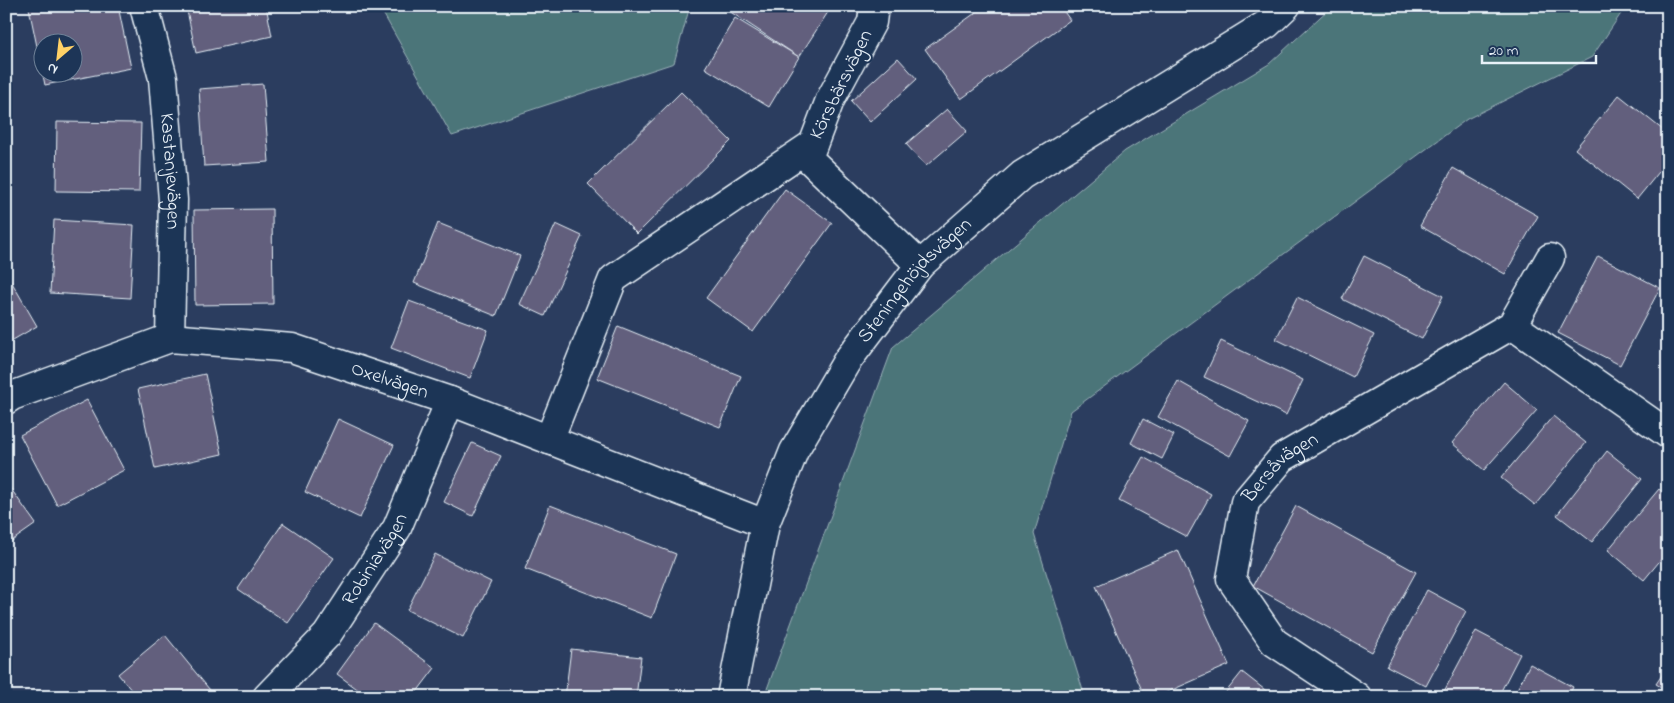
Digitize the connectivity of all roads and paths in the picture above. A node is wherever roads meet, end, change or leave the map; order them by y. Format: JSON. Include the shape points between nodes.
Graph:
{"nodes":[{"id":1,"x":144,"y":6,"type":"edge"},
{"id":2,"x":874,"y":6,"type":"edge"},
{"id":3,"x":1269,"y":12,"type":"edge"},
{"id":4,"x":813,"y":144,"type":"junction"},
{"id":5,"x":1550,"y":258,"type":"dead end"},
{"id":6,"x":920,"y":265,"type":"junction"},
{"id":7,"x":1512,"y":325,"type":"junction"},
{"id":8,"x":170,"y":338,"type":"junction"},
{"id":9,"x":6,"y":400,"type":"edge"},
{"id":10,"x":450,"y":401,"type":"junction"},
{"id":11,"x":1668,"y":434,"type":"edge"},
{"id":12,"x":549,"y":440,"type":"junction"},
{"id":13,"x":765,"y":524,"type":"junction"},
{"id":14,"x":267,"y":697,"type":"edge"},
{"id":15,"x":731,"y":697,"type":"edge"},
{"id":16,"x":1357,"y":697,"type":"edge"}],
"edges":[{"from":1,"to":8,"type":"street","name":"Kastanjevägen","via":[[163,78],[173,200]]},
{"from":2,"to":4,"type":"street","name":"Körsbärsvägen","via":[[872,22],[830,100]]},
{"from":3,"to":6,"type":"street","name":"Steningehöjdsvägen","via":[[1022,175]]},
{"from":4,"to":6,"type":"street","name":"Körsbärsvägen","via":[[808,158]]},
{"from":4,"to":12,"type":"street","via":[[613,279]]},
{"from":5,"to":7,"type":"street"},
{"from":6,"to":13,"type":"street","name":"Steningehöjdsvägen","via":[[846,361],[794,451]]},
{"from":7,"to":11,"type":"street"},
{"from":7,"to":16,"type":"street","name":"Bersåvägen","via":[[1282,458],[1245,502],[1232,579],[1274,642]]},
{"from":8,"to":9,"type":"street","name":"Oxelvägen"},
{"from":8,"to":10,"type":"street","name":"Oxelvägen","via":[[292,348]]},
{"from":10,"to":12,"type":"street","name":"Oxelvägen"},
{"from":10,"to":14,"type":"street","name":"Robiniavägen","via":[[397,528],[327,635]]},
{"from":12,"to":13,"type":"street","name":"Oxelvägen"},
{"from":13,"to":15,"type":"street","name":"Steningehöjdsvägen"}]}
